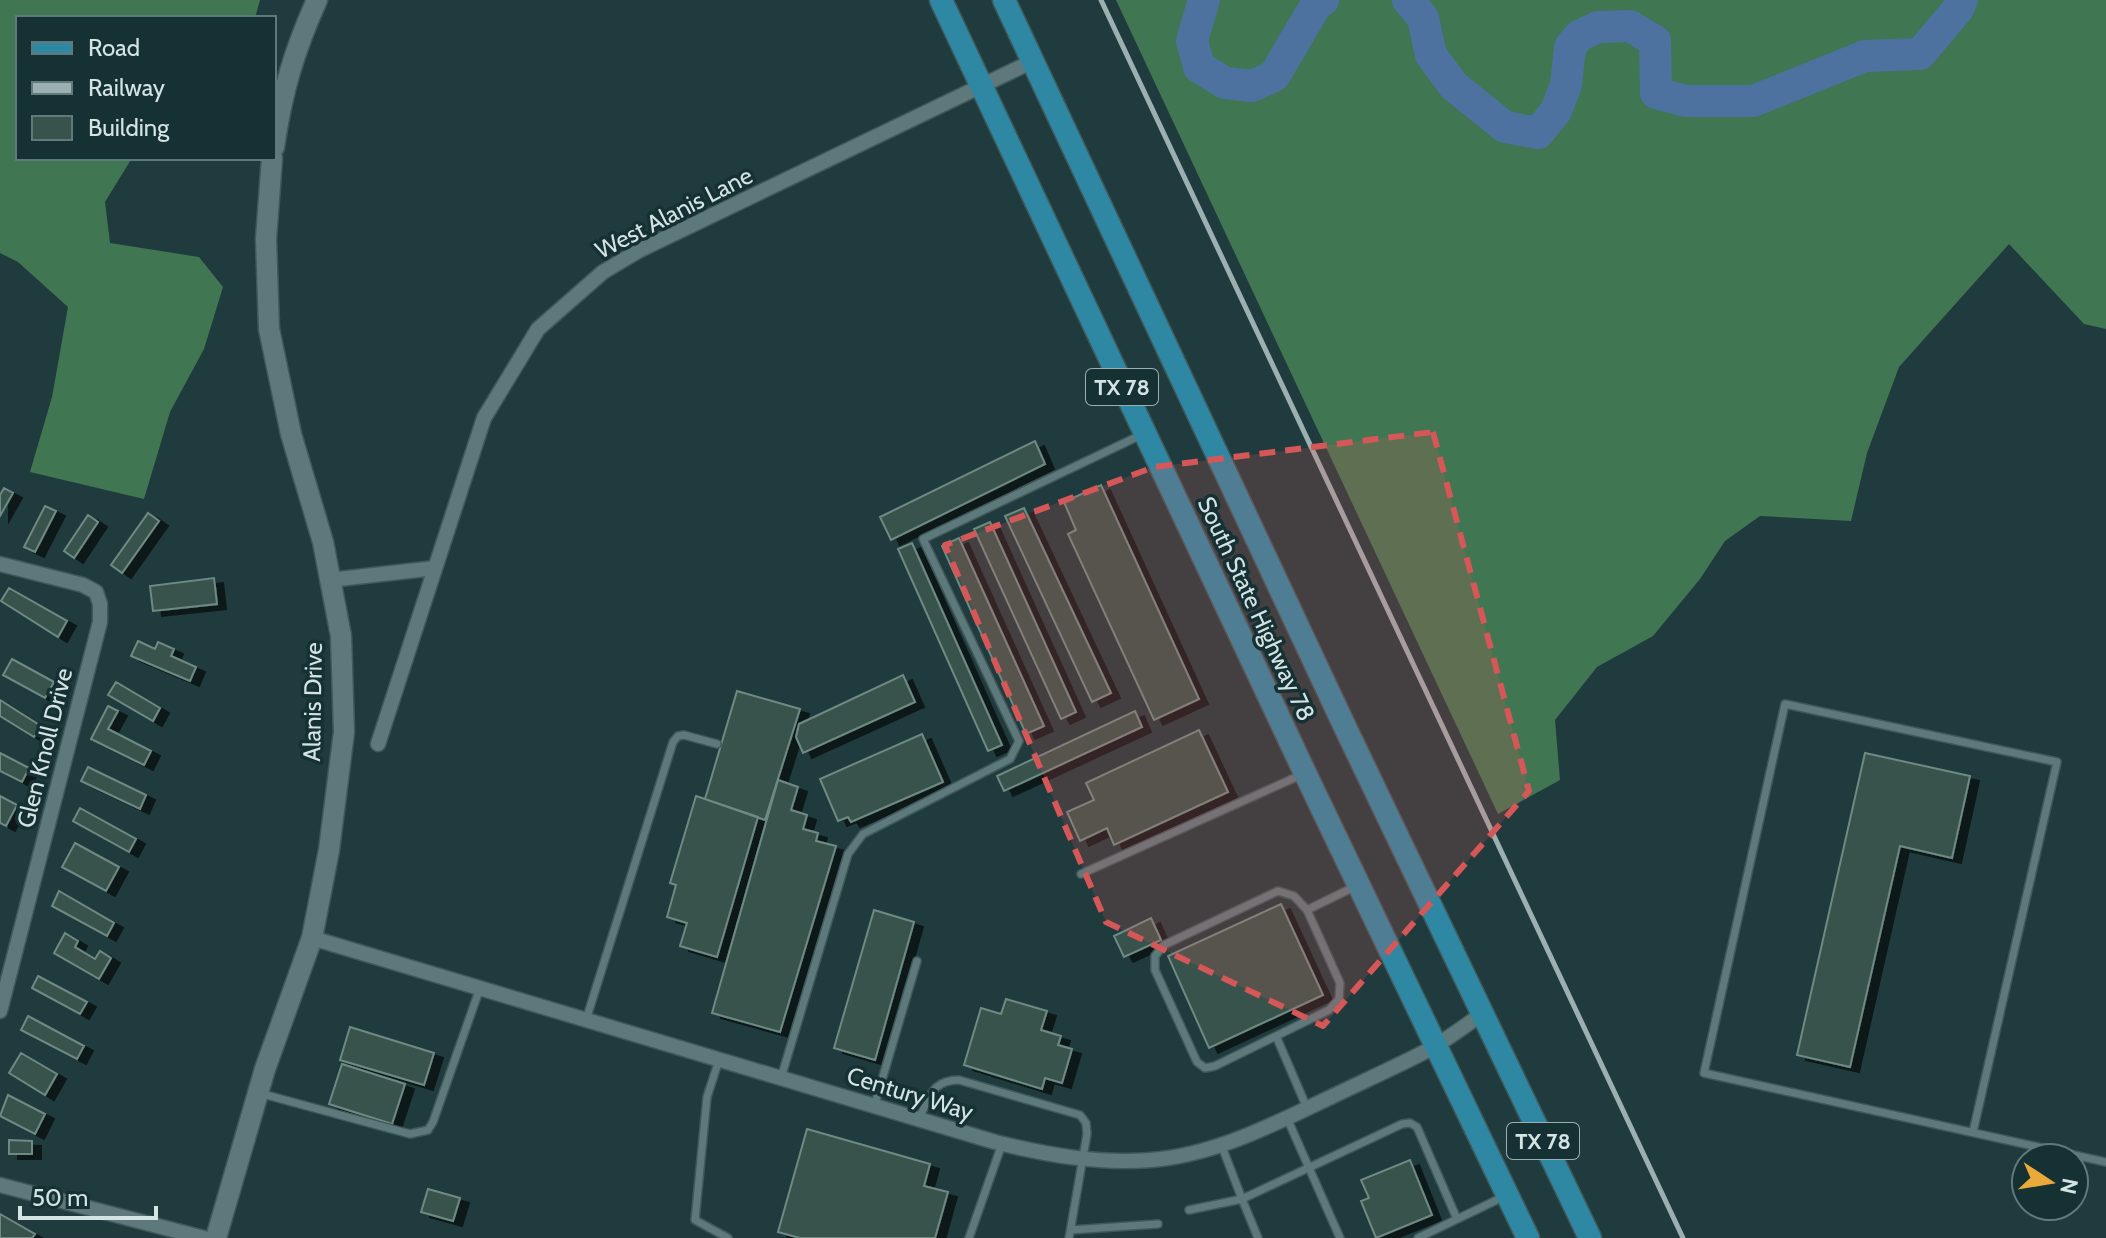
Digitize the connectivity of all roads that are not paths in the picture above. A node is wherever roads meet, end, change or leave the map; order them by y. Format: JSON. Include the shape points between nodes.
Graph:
{"nodes":[{"id":1,"x":317,"y":0,"type":"edge"},
{"id":2,"x":941,"y":0,"type":"edge"},
{"id":3,"x":1004,"y":0,"type":"edge"},
{"id":4,"x":1033,"y":61,"type":"junction"},
{"id":5,"x":981,"y":88,"type":"junction"},
{"id":6,"x":276,"y":134,"type":"edge"},
{"id":7,"x":272,"y":160,"type":"edge"},
{"id":8,"x":1145,"y":434,"type":"junction"},
{"id":9,"x":0,"y":564,"type":"edge"},
{"id":10,"x":435,"y":568,"type":"junction"},
{"id":11,"x":330,"y":580,"type":"junction"},
{"id":12,"x":378,"y":744,"type":"dead end"},
{"id":13,"x":717,"y":744,"type":"dead end"},
{"id":14,"x":1305,"y":773,"type":"junction"},
{"id":15,"x":1081,"y":874,"type":"dead end"},
{"id":16,"x":1358,"y":886,"type":"junction"},
{"id":17,"x":1307,"y":910,"type":"junction"},
{"id":18,"x":312,"y":938,"type":"junction"},
{"id":19,"x":917,"y":961,"type":"dead end"},
{"id":20,"x":480,"y":988,"type":"junction"},
{"id":21,"x":0,"y":1011,"type":"edge"},
{"id":22,"x":1482,"y":1014,"type":"junction"},
{"id":23,"x":586,"y":1020,"type":"junction"},
{"id":24,"x":1276,"y":1036,"type":"junction"},
{"id":25,"x":1434,"y":1046,"type":"junction"},
{"id":26,"x":719,"y":1060,"type":"junction"},
{"id":27,"x":781,"y":1078,"type":"junction"},
{"id":28,"x":258,"y":1092,"type":"junction"},
{"id":29,"x":874,"y":1107,"type":"junction"},
{"id":30,"x":1308,"y":1108,"type":"junction"},
{"id":31,"x":1287,"y":1118,"type":"junction"},
{"id":32,"x":918,"y":1119,"type":"junction"},
{"id":33,"x":1973,"y":1132,"type":"junction"},
{"id":34,"x":1002,"y":1144,"type":"junction"},
{"id":35,"x":1221,"y":1144,"type":"junction"},
{"id":36,"x":1085,"y":1159,"type":"junction"},
{"id":37,"x":2106,"y":1162,"type":"edge"},
{"id":38,"x":1308,"y":1168,"type":"junction"},
{"id":39,"x":0,"y":1185,"type":"edge"},
{"id":40,"x":1507,"y":1195,"type":"junction"},
{"id":41,"x":1242,"y":1199,"type":"junction"},
{"id":42,"x":1189,"y":1210,"type":"dead end"},
{"id":43,"x":1457,"y":1219,"type":"junction"},
{"id":44,"x":1158,"y":1224,"type":"dead end"},
{"id":45,"x":1070,"y":1234,"type":"edge"},
{"id":46,"x":204,"y":1238,"type":"edge"},
{"id":47,"x":216,"y":1238,"type":"edge"},
{"id":48,"x":728,"y":1238,"type":"edge"},
{"id":49,"x":969,"y":1238,"type":"edge"},
{"id":50,"x":1258,"y":1238,"type":"edge"},
{"id":51,"x":1340,"y":1238,"type":"edge"},
{"id":52,"x":1418,"y":1238,"type":"edge"},
{"id":53,"x":1528,"y":1238,"type":"edge"},
{"id":54,"x":1590,"y":1238,"type":"edge"}],
"edges":[{"from":1,"to":6,"type":"main road","via":[[299,39]]},
{"from":2,"to":5,"type":"main road","name":"South State Highway 78","number":"TX 78"},
{"from":3,"to":4,"type":"main road","name":"South State Highway 78","number":"TX 78"},
{"from":4,"to":5,"type":"street","name":"West Alanis Lane"},
{"from":4,"to":22,"type":"main road","name":"South State Highway 78","number":"TX 78"},
{"from":5,"to":8,"type":"main road","name":"South State Highway 78","number":"TX 78"},
{"from":5,"to":10,"type":"street","name":"West Alanis Lane","via":[[640,250],[575,295],[538,329],[484,418]]},
{"from":7,"to":11,"type":"main road","name":"Alanis Drive","via":[[266,239],[269,329]]},
{"from":8,"to":14,"type":"main road","name":"South State Highway 78","number":"TX 78"},
{"from":8,"to":27,"type":"lane","via":[[923,539],[1019,741],[1010,759],[863,834],[848,854]]},
{"from":9,"to":21,"type":"street","name":"Glen Knoll Drive","via":[[96,592],[100,622]]},
{"from":10,"to":11,"type":"street"},
{"from":10,"to":12,"type":"street","name":"West Alanis Lane"},
{"from":11,"to":18,"type":"main road","name":"Alanis Drive","via":[[341,636],[344,732]]},
{"from":13,"to":23,"type":"lane","via":[[684,735],[673,742]]},
{"from":14,"to":15,"type":"lane"},
{"from":14,"to":16,"type":"main road","name":"South State Highway 78","number":"TX 78"},
{"from":16,"to":17,"type":"lane"},
{"from":16,"to":25,"type":"main road","name":"South State Highway 78","number":"TX 78"},
{"from":17,"to":24,"type":"lane","via":[[1340,983],[1339,999],[1329,1010]]},
{"from":17,"to":24,"type":"lane","via":[[1294,896],[1278,891],[1164,945],[1155,956],[1155,970],[1197,1062],[1205,1068]]},
{"from":18,"to":20,"type":"street","name":"Century Way"},
{"from":18,"to":28,"type":"main road","name":"Alanis Drive"},
{"from":19,"to":29,"type":"lane"},
{"from":20,"to":23,"type":"street","name":"Century Way"},
{"from":20,"to":28,"type":"lane","via":[[428,1130],[410,1134]]},
{"from":22,"to":25,"type":"street","name":"Century Way"},
{"from":22,"to":54,"type":"main road","name":"South State Highway 78","number":"TX 78"},
{"from":23,"to":26,"type":"street","name":"Century Way"},
{"from":24,"to":30,"type":"lane"},
{"from":25,"to":30,"type":"street","name":"Century Way"},
{"from":25,"to":40,"type":"main road","name":"South State Highway 78","number":"TX 78"},
{"from":26,"to":27,"type":"street","name":"Century Way"},
{"from":26,"to":48,"type":"lane","via":[[707,1097],[695,1220]]},
{"from":27,"to":29,"type":"street","name":"Century Way"},
{"from":28,"to":47,"type":"main road","name":"Alanis Drive"},
{"from":29,"to":32,"type":"street","name":"Century Way"},
{"from":30,"to":31,"type":"street","name":"Century Way"},
{"from":31,"to":35,"type":"street","name":"Century Way"},
{"from":31,"to":38,"type":"lane"},
{"from":32,"to":34,"type":"street","name":"Century Way"},
{"from":32,"to":36,"type":"lane","via":[[936,1086],[959,1080],[1080,1115],[1086,1123]]},
{"from":33,"to":33,"type":"lane","via":[[2057,762],[1785,704],[1704,1073]]},
{"from":33,"to":37,"type":"lane"},
{"from":34,"to":36,"type":"street","name":"Century Way"},
{"from":34,"to":49,"type":"lane"},
{"from":35,"to":36,"type":"street","name":"Century Way","via":[[1154,1160]]},
{"from":35,"to":41,"type":"lane"},
{"from":36,"to":45,"type":"lane"},
{"from":38,"to":41,"type":"lane"},
{"from":38,"to":43,"type":"lane","via":[[1410,1123],[1417,1127]]},
{"from":38,"to":51,"type":"lane"},
{"from":39,"to":46,"type":"street"},
{"from":40,"to":43,"type":"lane"},
{"from":40,"to":53,"type":"main road","name":"South State Highway 78","number":"TX 78"},
{"from":41,"to":42,"type":"lane"},
{"from":41,"to":50,"type":"lane"},
{"from":43,"to":52,"type":"lane"},
{"from":44,"to":45,"type":"lane"}]}
